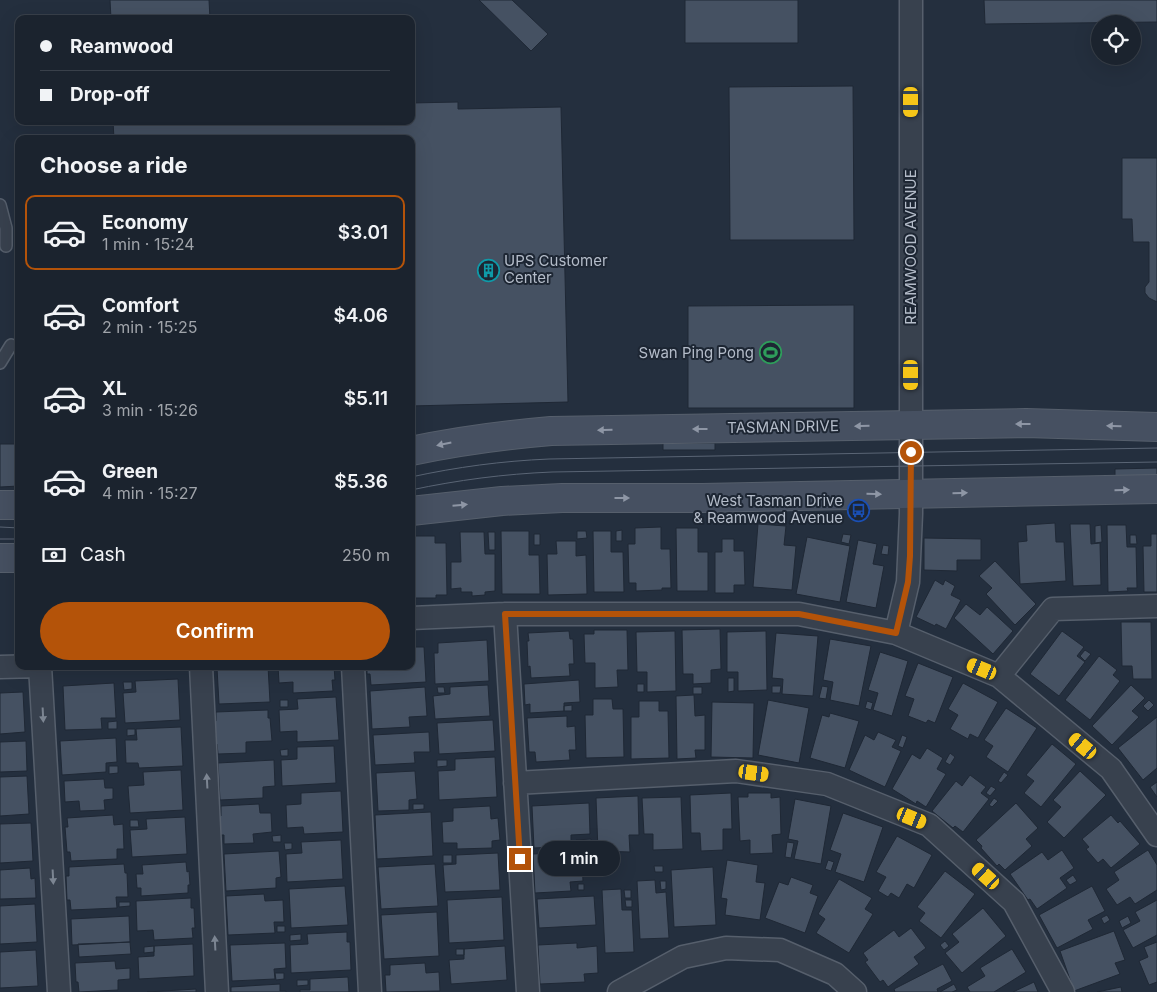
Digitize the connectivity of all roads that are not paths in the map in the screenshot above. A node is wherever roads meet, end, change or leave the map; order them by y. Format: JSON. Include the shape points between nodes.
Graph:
{"nodes":[{"id":1,"x":911,"y":0,"type":"edge"},
{"id":2,"x":0,"y":205,"type":"edge"},
{"id":3,"x":6,"y":246,"type":"dead end"},
{"id":4,"x":11,"y":345,"type":"dead end"},
{"id":5,"x":0,"y":363,"type":"edge"},
{"id":6,"x":911,"y":425,"type":"junction"},
{"id":7,"x":1157,"y":427,"type":"edge"},
{"id":8,"x":415,"y":450,"type":"edge"},
{"id":9,"x":1157,"y":489,"type":"edge"},
{"id":10,"x":911,"y":493,"type":"junction"},
{"id":11,"x":0,"y":505,"type":"edge"},
{"id":12,"x":15,"y":505,"type":"edge"},
{"id":13,"x":415,"y":511,"type":"edge"},
{"id":14,"x":0,"y":558,"type":"edge"},
{"id":15,"x":15,"y":558,"type":"edge"},
{"id":16,"x":1157,"y":606,"type":"edge"},
{"id":17,"x":505,"y":614,"type":"junction"},
{"id":18,"x":415,"y":618,"type":"edge"},
{"id":19,"x":896,"y":633,"type":"junction"},
{"id":20,"x":0,"y":667,"type":"edge"},
{"id":21,"x":15,"y":667,"type":"edge"},
{"id":22,"x":39,"y":670,"type":"edge"},
{"id":23,"x":201,"y":670,"type":"edge"},
{"id":24,"x":353,"y":670,"type":"edge"},
{"id":25,"x":999,"y":676,"type":"junction"},
{"id":26,"x":515,"y":783,"type":"junction"},
{"id":27,"x":1157,"y":835,"type":"edge"},
{"id":28,"x":60,"y":992,"type":"edge"},
{"id":29,"x":218,"y":992,"type":"edge"},
{"id":30,"x":370,"y":992,"type":"edge"},
{"id":31,"x":528,"y":992,"type":"edge"},
{"id":32,"x":619,"y":992,"type":"edge"},
{"id":33,"x":855,"y":992,"type":"edge"},
{"id":34,"x":1063,"y":992,"type":"edge"}],
"edges":[{"from":1,"to":6,"type":"street","name":"REAMWOOD AVENUE"},
{"from":2,"to":3,"type":"lane","via":[[6,228]]},
{"from":4,"to":5,"type":"lane"},
{"from":7,"to":6,"type":"main road","name":"TASMAN DRIVE","one_way":true,"via":[[1026,423]]},
{"from":6,"to":8,"type":"main road","name":"TASMAN DRIVE","one_way":true,"via":[[551,431],[492,436]]},
{"from":6,"to":10,"type":"street","name":"REAMWOOD AVENUE"},
{"from":10,"to":9,"type":"main road","one_way":true},
{"from":13,"to":10,"type":"main road","one_way":true,"via":[[562,498]]},
{"from":10,"to":19,"type":"street","name":"REAMWOOD AVENUE","via":[[908,582]]},
{"from":11,"to":12,"type":"main road"},
{"from":14,"to":15,"type":"main road"},
{"from":16,"to":25,"type":"street","via":[[1053,609]]},
{"from":17,"to":18,"type":"street"},
{"from":17,"to":19,"type":"street","via":[[799,614]]},
{"from":17,"to":26,"type":"street"},
{"from":19,"to":25,"type":"street"},
{"from":20,"to":21,"type":"street"},
{"from":22,"to":28,"type":"street","one_way":true},
{"from":29,"to":23,"type":"street","one_way":true},
{"from":24,"to":30,"type":"street"},
{"from":25,"to":27,"type":"street","via":[[1111,769]]},
{"from":26,"to":31,"type":"street"},
{"from":26,"to":34,"type":"street","via":[[736,771],[827,784],[929,825],[1014,902]]},
{"from":32,"to":33,"type":"street","via":[[683,957],[726,948],[780,950],[835,974]]}]}
